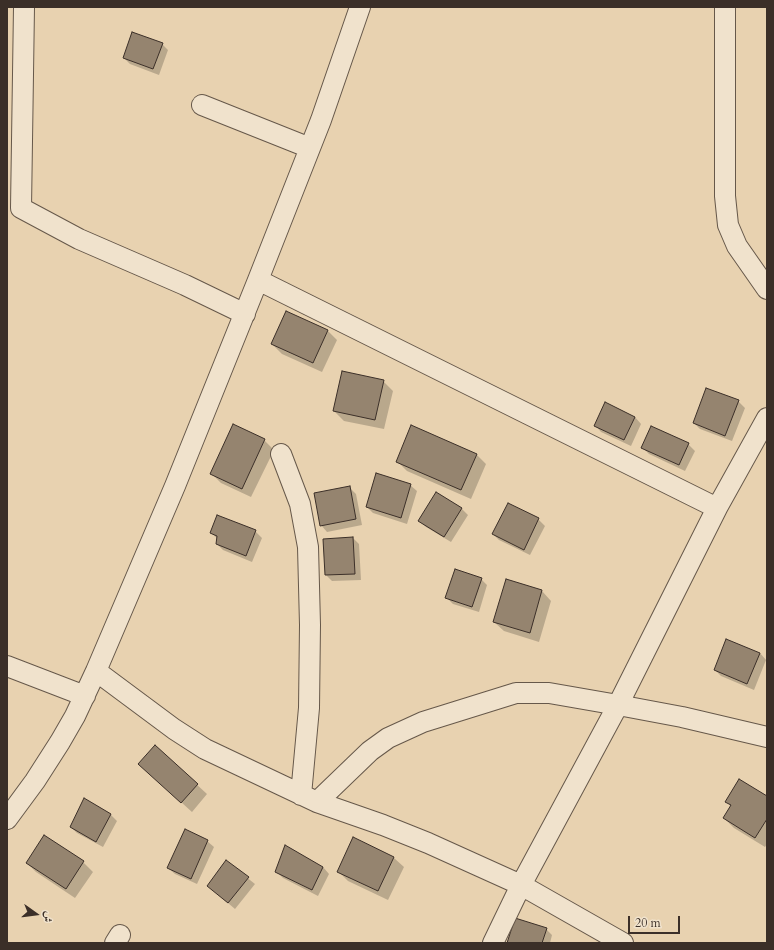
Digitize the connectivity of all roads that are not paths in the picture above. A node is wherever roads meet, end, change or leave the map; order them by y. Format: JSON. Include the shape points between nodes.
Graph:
{"nodes":[{"id":1,"x":360,"y":7,"type":"edge"},
{"id":2,"x":725,"y":7,"type":"edge"},
{"id":3,"x":19,"y":10,"type":"edge"},
{"id":4,"x":202,"y":105,"type":"dead end"},
{"id":5,"x":310,"y":148,"type":"junction"},
{"id":6,"x":14,"y":210,"type":"edge"},
{"id":7,"x":258,"y":280,"type":"junction"},
{"id":8,"x":767,"y":289,"type":"edge"},
{"id":9,"x":245,"y":314,"type":"junction"},
{"id":10,"x":767,"y":418,"type":"edge"},
{"id":11,"x":281,"y":454,"type":"dead end"},
{"id":12,"x":717,"y":508,"type":"junction"},
{"id":13,"x":7,"y":666,"type":"edge"},
{"id":14,"x":96,"y":671,"type":"junction"},
{"id":15,"x":85,"y":696,"type":"junction"},
{"id":16,"x":618,"y":705,"type":"junction"},
{"id":17,"x":767,"y":737,"type":"edge"},
{"id":18,"x":309,"y":798,"type":"junction"},
{"id":19,"x":7,"y":819,"type":"edge"},
{"id":20,"x":521,"y":885,"type":"junction"},
{"id":21,"x":493,"y":943,"type":"edge"},
{"id":22,"x":623,"y":943,"type":"edge"}],
"edges":[{"from":1,"to":5,"type":"street"},
{"from":2,"to":8,"type":"street","via":[[725,196],[728,225],[738,246]]},
{"from":3,"to":6,"type":"street"},
{"from":4,"to":5,"type":"street"},
{"from":5,"to":7,"type":"street"},
{"from":6,"to":9,"type":"street"},
{"from":7,"to":9,"type":"street"},
{"from":7,"to":12,"type":"street"},
{"from":9,"to":14,"type":"street"},
{"from":10,"to":12,"type":"street"},
{"from":11,"to":18,"type":"street","via":[[300,504],[308,547]]},
{"from":12,"to":16,"type":"street"},
{"from":13,"to":15,"type":"street"},
{"from":14,"to":15,"type":"street"},
{"from":14,"to":18,"type":"street","via":[[194,743]]},
{"from":15,"to":19,"type":"street","via":[[36,780]]},
{"from":16,"to":17,"type":"street"},
{"from":16,"to":18,"type":"street","via":[[549,693],[516,693],[423,722],[388,738]]},
{"from":16,"to":20,"type":"street"},
{"from":18,"to":20,"type":"street","via":[[389,827]]},
{"from":20,"to":21,"type":"street"},
{"from":20,"to":22,"type":"street"}]}
